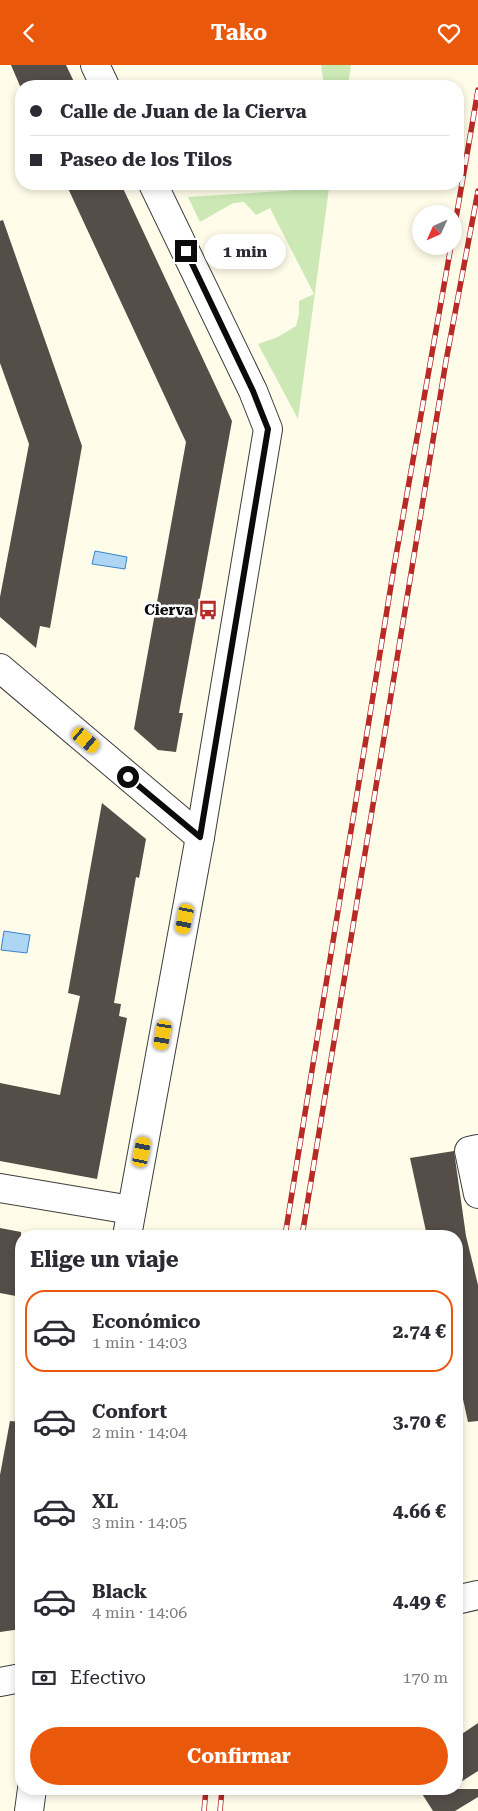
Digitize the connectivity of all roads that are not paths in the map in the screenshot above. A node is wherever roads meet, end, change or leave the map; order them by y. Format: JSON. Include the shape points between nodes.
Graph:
{"nodes":[{"id":1,"x":95,"y":65,"type":"edge"},
{"id":2,"x":102,"y":80,"type":"edge"},
{"id":3,"x":156,"y":190,"type":"edge"},
{"id":4,"x":0,"y":668,"type":"edge"},
{"id":5,"x":200,"y":837,"type":"junction"},
{"id":6,"x":478,"y":1149,"type":"edge"},
{"id":7,"x":0,"y":1187,"type":"edge"},
{"id":8,"x":478,"y":1194,"type":"edge"},
{"id":9,"x":131,"y":1210,"type":"junction"},
{"id":10,"x":128,"y":1230,"type":"edge"},
{"id":11,"x":478,"y":1595,"type":"edge"},
{"id":12,"x":463,"y":1598,"type":"edge"},
{"id":13,"x":15,"y":1680,"type":"edge"},
{"id":14,"x":0,"y":1682,"type":"edge"},
{"id":15,"x":31,"y":1795,"type":"edge"},
{"id":16,"x":28,"y":1811,"type":"edge"}],
"edges":[{"from":1,"to":2,"type":"street"},
{"from":3,"to":5,"type":"street","via":[[253,391],[268,429]]},
{"from":4,"to":5,"type":"street"},
{"from":5,"to":9,"type":"street"},
{"from":6,"to":8,"type":"street","via":[[469,1151]]},
{"from":7,"to":9,"type":"street"},
{"from":9,"to":10,"type":"street"},
{"from":11,"to":12,"type":"street"},
{"from":13,"to":14,"type":"street"},
{"from":15,"to":16,"type":"street"}]}
